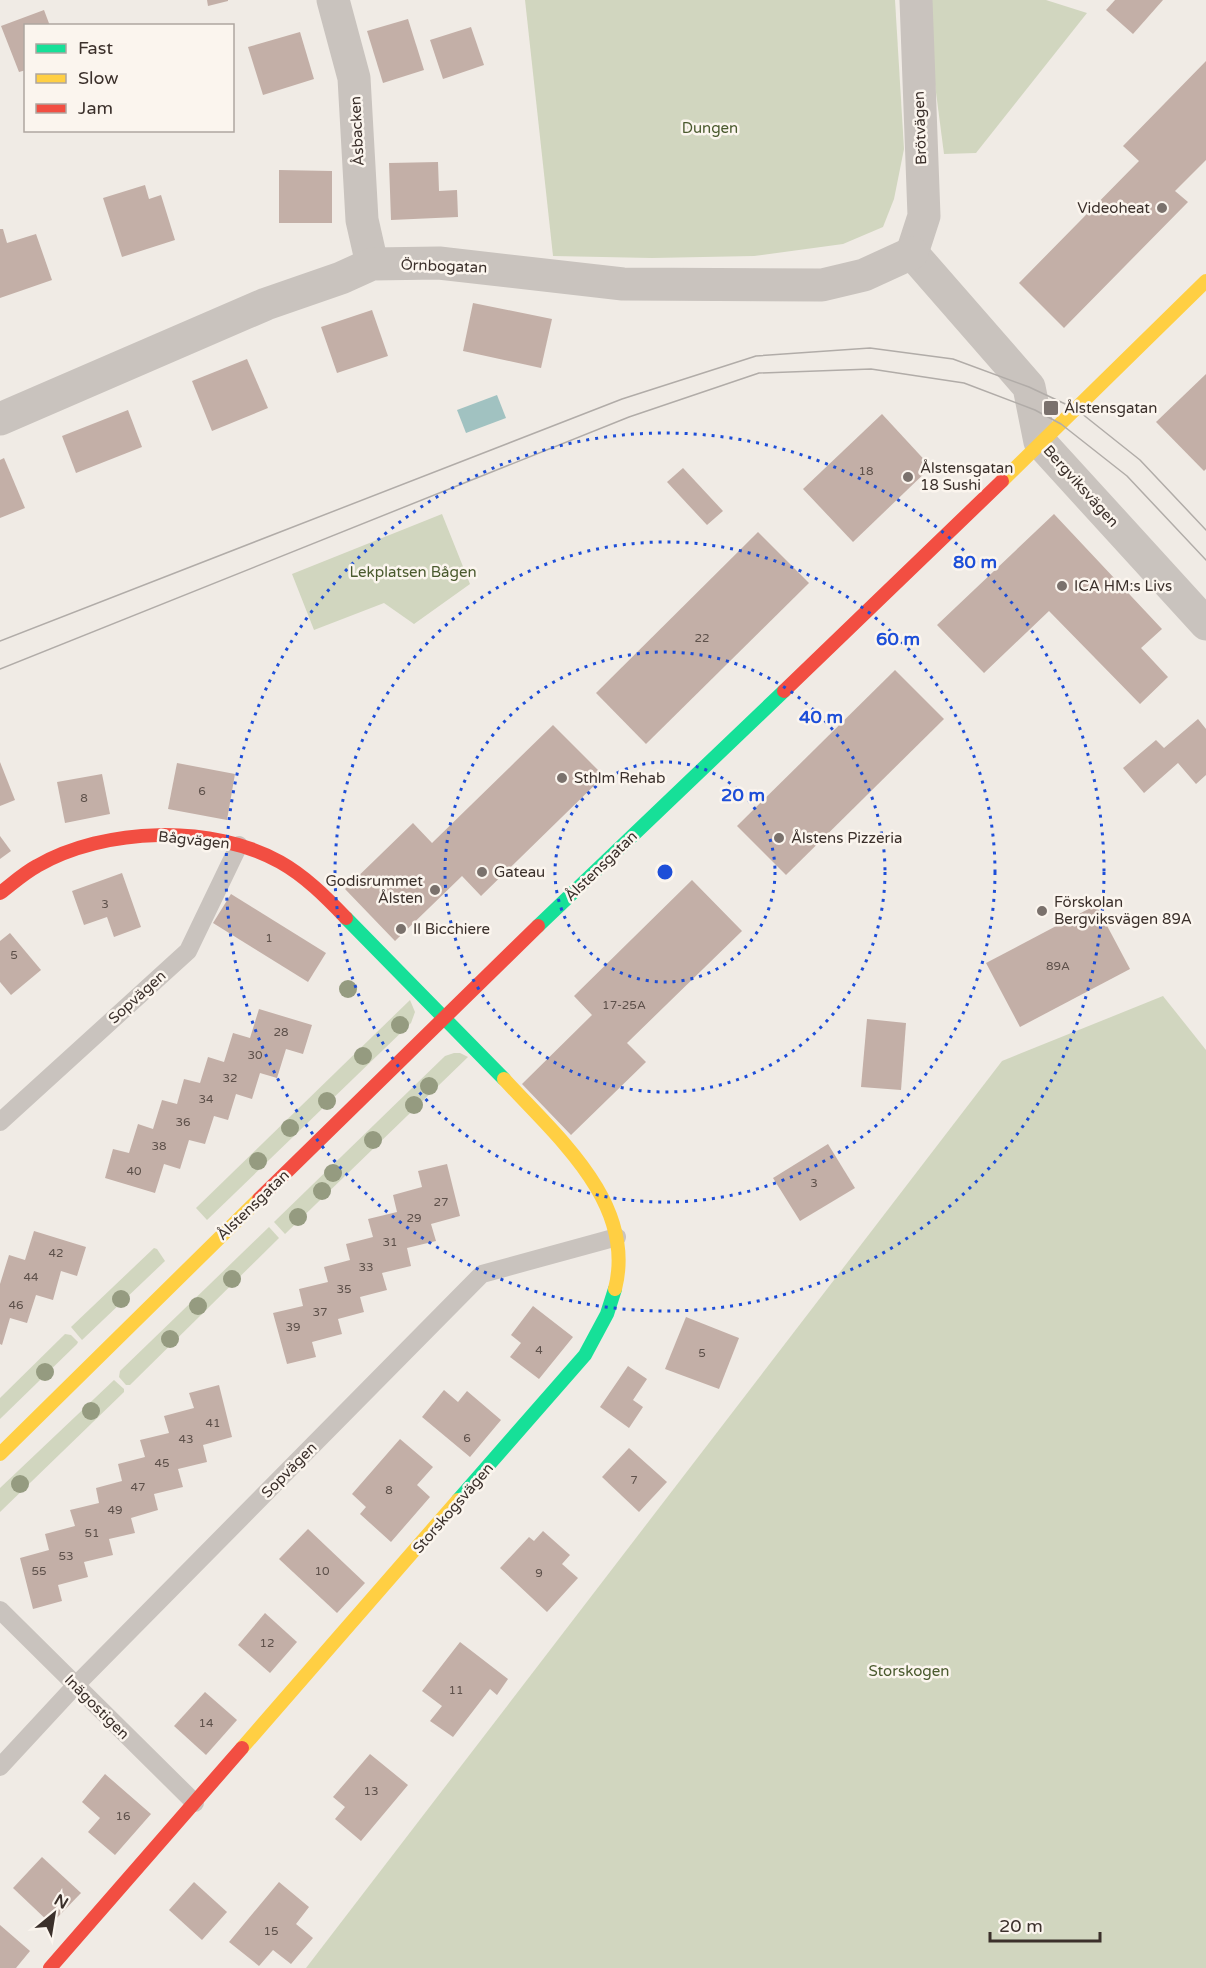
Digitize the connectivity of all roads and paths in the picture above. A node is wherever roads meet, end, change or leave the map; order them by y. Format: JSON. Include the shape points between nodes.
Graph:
{"nodes":[{"id":1,"x":333,"y":0,"type":"edge"},
{"id":2,"x":916,"y":0,"type":"edge"},
{"id":3,"x":912,"y":253,"type":"junction"},
{"id":4,"x":372,"y":264,"type":"junction"},
{"id":5,"x":1206,"y":281,"type":"edge"},
{"id":6,"x":0,"y":419,"type":"edge"},
{"id":7,"x":1040,"y":442,"type":"junction"},
{"id":8,"x":1206,"y":624,"type":"edge"},
{"id":9,"x":238,"y":845,"type":"junction"},
{"id":10,"x":0,"y":893,"type":"edge"},
{"id":11,"x":444,"y":1017,"type":"junction"},
{"id":12,"x":0,"y":1122,"type":"edge"},
{"id":13,"x":617,"y":1237,"type":"junction"},
{"id":14,"x":0,"y":1454,"type":"edge"},
{"id":15,"x":0,"y":1610,"type":"edge"},
{"id":16,"x":75,"y":1686,"type":"junction"},
{"id":17,"x":0,"y":1767,"type":"edge"},
{"id":18,"x":195,"y":1803,"type":"junction"},
{"id":19,"x":50,"y":1968,"type":"edge"}],
"edges":[{"from":1,"to":4,"type":"street","name":"Åsbacken","via":[[354,78],[362,220]]},
{"from":2,"to":3,"type":"street","name":"Brötvägen","via":[[924,216]]},
{"from":3,"to":4,"type":"street","name":"Örnbogatan","via":[[864,275],[822,285],[623,284],[439,263]]},
{"from":3,"to":7,"type":"street","name":"Bergviksvägen","via":[[1029,387]]},
{"from":4,"to":6,"type":"street","name":"Örnbogatan","via":[[266,304]]},
{"from":5,"to":7,"type":"street","name":"Ålstensgatan"},
{"from":7,"to":8,"type":"street","name":"Bergviksvägen"},
{"from":7,"to":11,"type":"street","name":"Ålstensgatan"},
{"from":9,"to":10,"type":"street","name":"Bågvägen","via":[[150,835],[102,841],[41,863]]},
{"from":9,"to":11,"type":"street","name":"Bågvägen","via":[[278,862],[309,882]]},
{"from":9,"to":12,"type":"lane","name":"Sopvägen","via":[[189,951]]},
{"from":11,"to":13,"type":"street","name":"Storskogsvägen","via":[[581,1162],[599,1188]]},
{"from":11,"to":14,"type":"street","name":"Ålstensgatan"},
{"from":13,"to":16,"type":"lane","name":"Sopvägen","via":[[482,1274]]},
{"from":13,"to":18,"type":"street","name":"Storskogsvägen","via":[[619,1269],[613,1297],[602,1329],[585,1356]]},
{"from":15,"to":16,"type":"lane","name":"Inägostigen"},
{"from":16,"to":17,"type":"lane","name":"Sopvägen"},
{"from":16,"to":18,"type":"lane","name":"Inägostigen"},
{"from":18,"to":19,"type":"street","name":"Storskogsvägen"}]}
